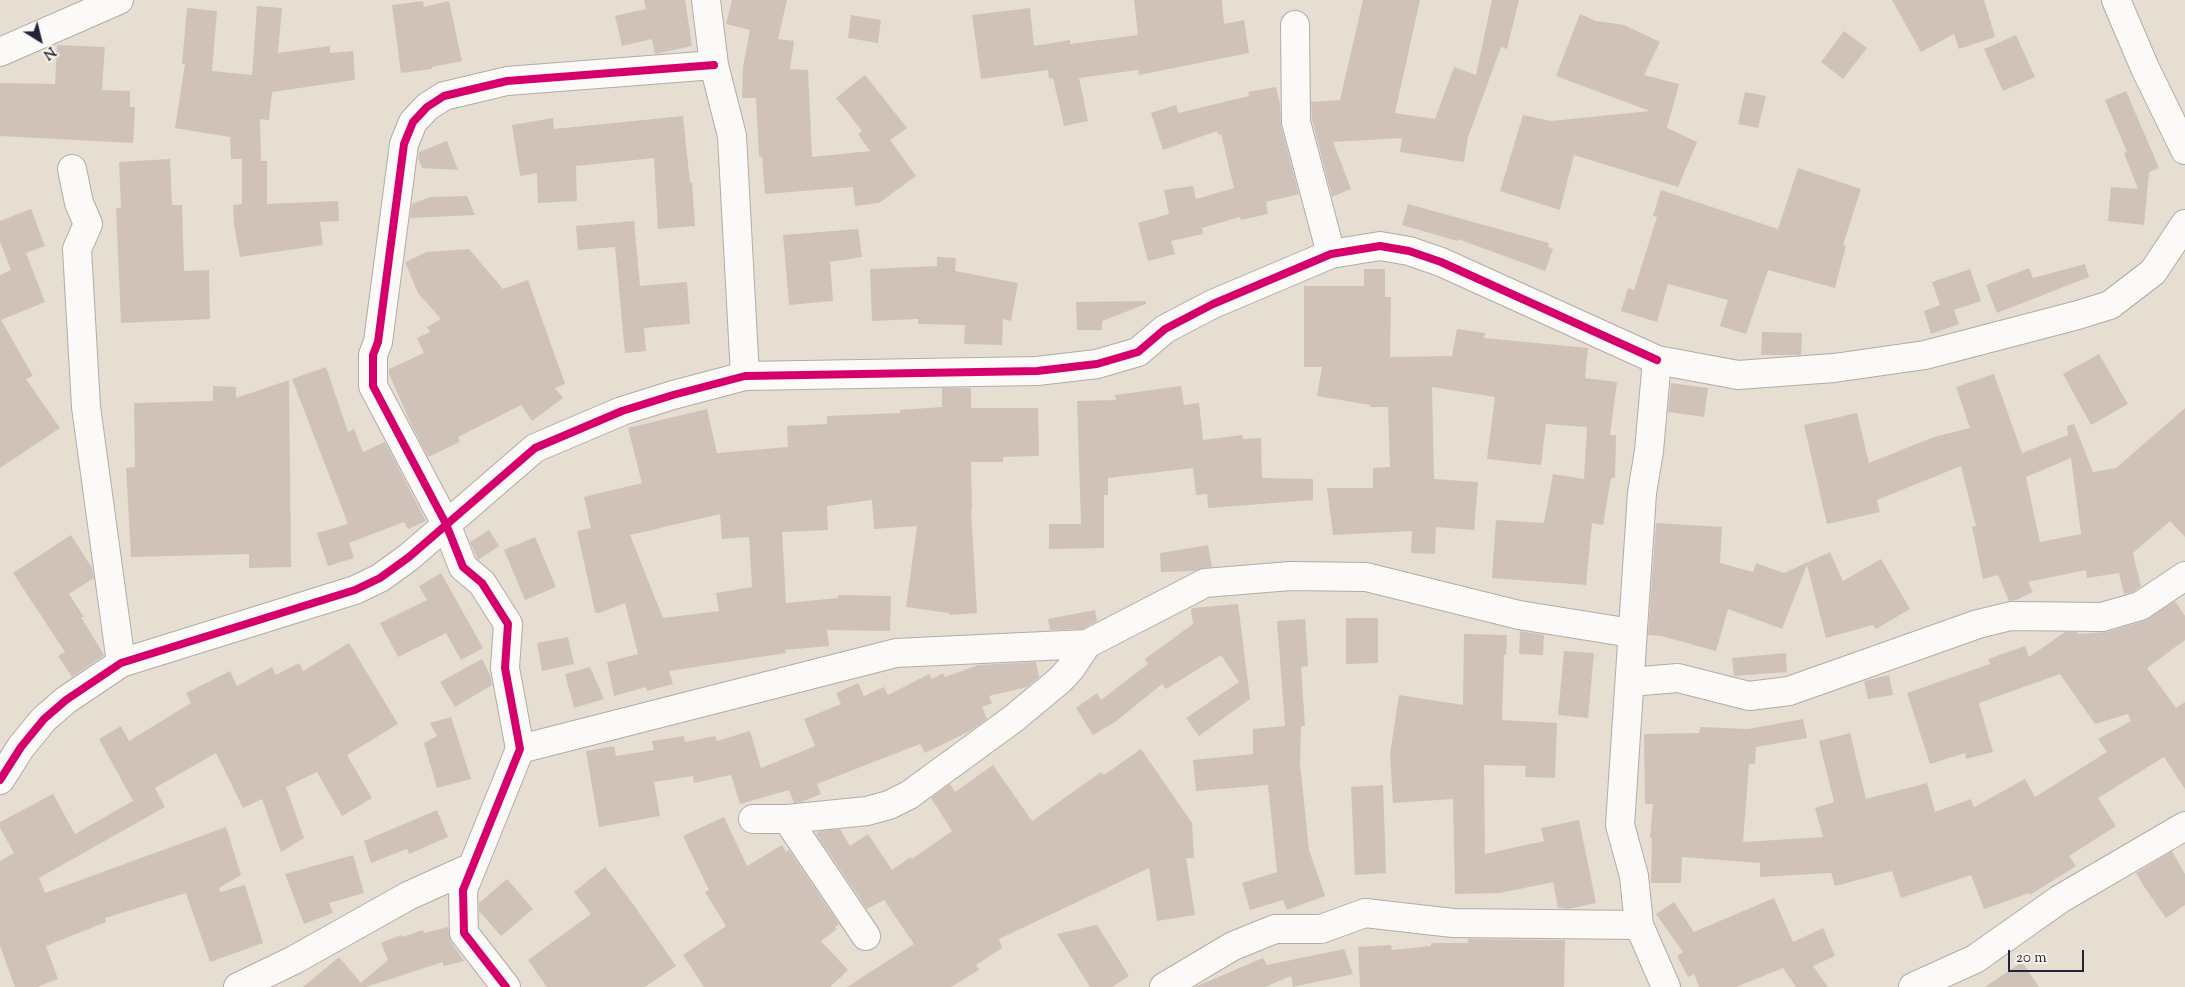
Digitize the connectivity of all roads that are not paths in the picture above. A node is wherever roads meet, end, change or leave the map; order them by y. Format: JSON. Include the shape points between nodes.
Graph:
{"nodes":[{"id":1,"x":119,"y":0,"type":"edge"},
{"id":2,"x":706,"y":0,"type":"edge"},
{"id":3,"x":2116,"y":0,"type":"edge"},
{"id":4,"x":1295,"y":26,"type":"dead end"},
{"id":5,"x":0,"y":52,"type":"edge"},
{"id":6,"x":714,"y":65,"type":"junction"},
{"id":7,"x":2185,"y":150,"type":"edge"},
{"id":8,"x":72,"y":169,"type":"dead end"},
{"id":9,"x":2185,"y":224,"type":"edge"},
{"id":10,"x":1331,"y":254,"type":"junction"},
{"id":11,"x":1657,"y":360,"type":"junction"},
{"id":12,"x":745,"y":376,"type":"junction"},
{"id":13,"x":446,"y":524,"type":"junction"},
{"id":14,"x":2185,"y":576,"type":"edge"},
{"id":15,"x":1633,"y":630,"type":"junction"},
{"id":16,"x":1087,"y":644,"type":"junction"},
{"id":17,"x":121,"y":663,"type":"junction"},
{"id":18,"x":1630,"y":682,"type":"junction"},
{"id":19,"x":520,"y":748,"type":"junction"},
{"id":20,"x":0,"y":780,"type":"edge"},
{"id":21,"x":753,"y":819,"type":"dead end"},
{"id":22,"x":788,"y":819,"type":"junction"},
{"id":23,"x":2185,"y":826,"type":"edge"},
{"id":24,"x":472,"y":867,"type":"junction"},
{"id":25,"x":1639,"y":925,"type":"junction"},
{"id":26,"x":866,"y":936,"type":"dead end"},
{"id":27,"x":238,"y":987,"type":"edge"},
{"id":28,"x":506,"y":987,"type":"edge"},
{"id":29,"x":1164,"y":987,"type":"edge"},
{"id":30,"x":1666,"y":987,"type":"edge"},
{"id":31,"x":1913,"y":987,"type":"edge"}],
"edges":[{"from":1,"to":5,"type":"street"},
{"from":2,"to":6,"type":"street"},
{"from":3,"to":7,"type":"street"},
{"from":4,"to":10,"type":"street","via":[[1296,122]]},
{"from":6,"to":12,"type":"street","via":[[732,136]]},
{"from":6,"to":13,"type":"street","via":[[507,81],[444,96],[413,122],[404,144],[378,342],[373,355],[373,386]]},
{"from":8,"to":17,"type":"street","via":[[79,203],[88,224],[77,249],[86,407]]},
{"from":9,"to":11,"type":"street","via":[[2153,272],[2110,305],[2078,316],[1934,352],[1834,368],[1738,375]]},
{"from":10,"to":11,"type":"street","via":[[1380,246],[1409,251],[1441,262]]},
{"from":10,"to":12,"type":"street","via":[[1213,304],[1165,329],[1138,352],[1097,364],[1037,371]]},
{"from":11,"to":15,"type":"street","via":[[1642,493]]},
{"from":12,"to":13,"type":"street","via":[[622,411],[535,448]]},
{"from":13,"to":17,"type":"street","via":[[380,578],[354,590]]},
{"from":13,"to":19,"type":"street","via":[[463,567],[482,583],[508,624],[505,668]]},
{"from":14,"to":18,"type":"street","via":[[2140,606],[2102,617],[2011,616],[1978,624],[1789,691],[1749,696],[1678,678]]},
{"from":15,"to":16,"type":"street","via":[[1619,632],[1519,615],[1366,577],[1290,576],[1205,583]]},
{"from":15,"to":18,"type":"street"},
{"from":16,"to":19,"type":"street","via":[[896,653]]},
{"from":16,"to":22,"type":"street","via":[[1071,668],[1053,685],[1013,719],[910,795],[867,811]]},
{"from":17,"to":20,"type":"street","via":[[44,719]]},
{"from":18,"to":25,"type":"street","via":[[1620,825],[1634,876]]},
{"from":19,"to":24,"type":"street"},
{"from":21,"to":22,"type":"street"},
{"from":22,"to":26,"type":"street"},
{"from":23,"to":31,"type":"street","via":[[2060,899],[1975,958]]},
{"from":24,"to":27,"type":"street","via":[[408,896],[294,960]]},
{"from":24,"to":28,"type":"street","via":[[463,890],[464,932]]},
{"from":25,"to":29,"type":"street","via":[[1453,922],[1365,913],[1321,929],[1275,929],[1232,946]]},
{"from":25,"to":30,"type":"street"}]}
